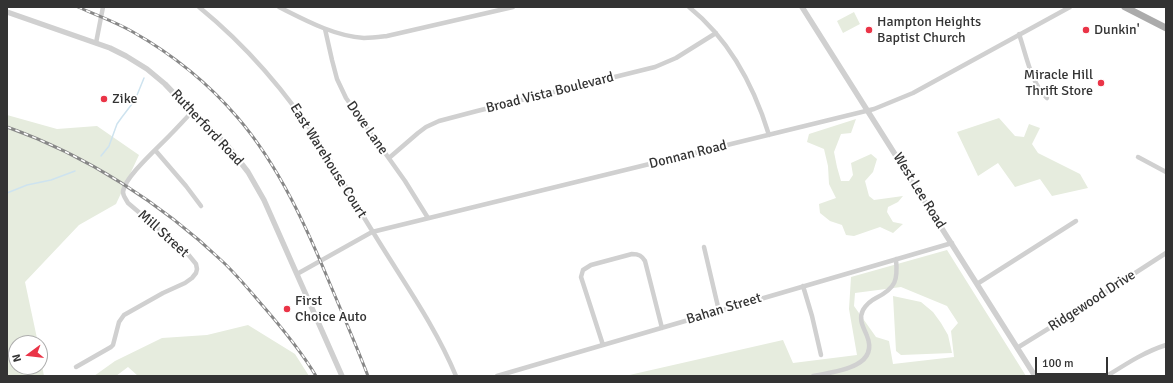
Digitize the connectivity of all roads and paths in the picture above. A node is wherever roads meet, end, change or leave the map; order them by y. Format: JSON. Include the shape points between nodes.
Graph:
{"nodes":[{"id":1,"x":103,"y":7,"type":"edge"},
{"id":2,"x":199,"y":7,"type":"edge"},
{"id":3,"x":513,"y":7,"type":"edge"},
{"id":4,"x":689,"y":7,"type":"edge"},
{"id":5,"x":802,"y":7,"type":"edge"},
{"id":6,"x":1070,"y":7,"type":"edge"},
{"id":7,"x":1125,"y":7,"type":"edge"},
{"id":8,"x":281,"y":8,"type":"edge"},
{"id":9,"x":7,"y":12,"type":"edge"},
{"id":10,"x":1166,"y":28,"type":"edge"},
{"id":11,"x":325,"y":29,"type":"junction"},
{"id":12,"x":716,"y":33,"type":"junction"},
{"id":13,"x":1019,"y":34,"type":"junction"},
{"id":14,"x":96,"y":43,"type":"junction"},
{"id":15,"x":1047,"y":98,"type":"dead end"},
{"id":16,"x":868,"y":111,"type":"junction"},
{"id":17,"x":192,"y":112,"type":"junction"},
{"id":18,"x":769,"y":135,"type":"junction"},
{"id":19,"x":155,"y":150,"type":"junction"},
{"id":20,"x":1138,"y":157,"type":"dead end"},
{"id":21,"x":388,"y":158,"type":"junction"},
{"id":22,"x":1166,"y":172,"type":"edge"},
{"id":23,"x":201,"y":206,"type":"dead end"},
{"id":24,"x":428,"y":218,"type":"junction"},
{"id":25,"x":1076,"y":221,"type":"dead end"},
{"id":26,"x":372,"y":232,"type":"junction"},
{"id":27,"x":952,"y":243,"type":"junction"},
{"id":28,"x":704,"y":247,"type":"dead end"},
{"id":29,"x":1166,"y":253,"type":"edge"},
{"id":30,"x":896,"y":259,"type":"junction"},
{"id":31,"x":297,"y":274,"type":"junction"},
{"id":32,"x":977,"y":284,"type":"junction"},
{"id":33,"x":803,"y":286,"type":"junction"},
{"id":34,"x":719,"y":311,"type":"junction"},
{"id":35,"x":662,"y":328,"type":"junction"},
{"id":36,"x":603,"y":345,"type":"junction"},
{"id":37,"x":1166,"y":345,"type":"edge"},
{"id":38,"x":1017,"y":348,"type":"junction"},
{"id":39,"x":821,"y":355,"type":"dead end"},
{"id":40,"x":76,"y":367,"type":"dead end"},
{"id":41,"x":342,"y":376,"type":"edge"},
{"id":42,"x":456,"y":376,"type":"edge"},
{"id":43,"x":496,"y":376,"type":"edge"},
{"id":44,"x":813,"y":376,"type":"edge"},
{"id":45,"x":1035,"y":376,"type":"edge"},
{"id":46,"x":1106,"y":376,"type":"edge"}],
"edges":[{"from":1,"to":14,"type":"street"},
{"from":2,"to":26,"type":"street","name":"East Warehouse Court","via":[[242,45],[291,102],[322,146]]},
{"from":3,"to":11,"type":"street","via":[[372,38]]},
{"from":4,"to":12,"type":"street"},
{"from":5,"to":16,"type":"street","name":"West Lee Road"},
{"from":6,"to":13,"type":"street","name":"Donnan Road"},
{"from":7,"to":10,"type":"main road"},
{"from":8,"to":11,"type":"street"},
{"from":9,"to":14,"type":"street","name":"Rutherford Road"},
{"from":11,"to":21,"type":"street","name":"Dove Lane","via":[[341,89]]},
{"from":12,"to":18,"type":"street","via":[[749,82]]},
{"from":12,"to":21,"type":"street","name":"Broad Vista Boulevard","via":[[655,68],[439,121],[426,127]]},
{"from":13,"to":15,"type":"street","via":[[1035,82]]},
{"from":13,"to":16,"type":"street","name":"Donnan Road","via":[[913,93]]},
{"from":14,"to":17,"type":"street","name":"Rutherford Road","via":[[126,56],[147,69]]},
{"from":16,"to":18,"type":"street","name":"Donnan Road"},
{"from":16,"to":27,"type":"street","name":"West Lee Road"},
{"from":17,"to":19,"type":"street","name":"Mill Street"},
{"from":17,"to":31,"type":"street","name":"Rutherford Road","via":[[227,145],[248,172],[264,200]]},
{"from":18,"to":24,"type":"street","name":"Donnan Road"},
{"from":19,"to":23,"type":"street"},
{"from":19,"to":40,"type":"street","name":"Mill Street","via":[[129,180],[123,191],[124,196],[128,203],[187,253],[196,264],[196,273],[185,283],[124,316],[119,322],[113,345]]},
{"from":20,"to":22,"type":"street"},
{"from":21,"to":24,"type":"street","name":"Dove Lane"},
{"from":24,"to":26,"type":"street","name":"Donnan Road"},
{"from":25,"to":32,"type":"street"},
{"from":26,"to":31,"type":"street","name":"Donnan Road"},
{"from":26,"to":42,"type":"street","name":"East Warehouse Court","via":[[435,332]]},
{"from":27,"to":30,"type":"street","name":"Bahan Street"},
{"from":27,"to":32,"type":"street","name":"West Lee Road"},
{"from":28,"to":34,"type":"street"},
{"from":29,"to":38,"type":"street","name":"Ridgewood Drive"},
{"from":30,"to":33,"type":"street","name":"Bahan Street"},
{"from":30,"to":44,"type":"street","via":[[897,275],[893,286],[888,292],[869,303],[861,314],[869,344],[865,358],[852,368]]},
{"from":31,"to":41,"type":"street","name":"Rutherford Road"},
{"from":32,"to":38,"type":"street","name":"West Lee Road"},
{"from":33,"to":34,"type":"street","name":"Bahan Street"},
{"from":33,"to":39,"type":"street"},
{"from":34,"to":35,"type":"street","name":"Bahan Street"},
{"from":35,"to":36,"type":"street","name":"Bahan Street"},
{"from":35,"to":36,"type":"street","via":[[642,257],[632,254],[591,265],[583,270],[581,277]]},
{"from":36,"to":43,"type":"street","name":"Bahan Street"},
{"from":37,"to":46,"type":"street","via":[[1150,350]]},
{"from":38,"to":45,"type":"street","name":"West Lee Road"}]}
